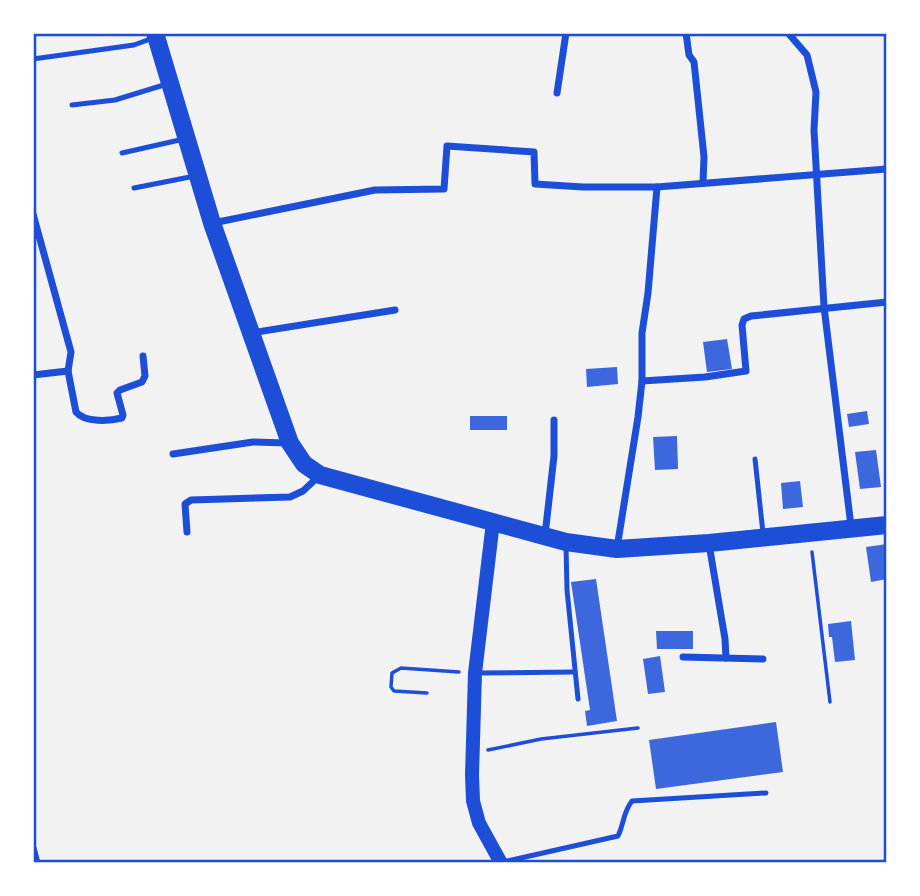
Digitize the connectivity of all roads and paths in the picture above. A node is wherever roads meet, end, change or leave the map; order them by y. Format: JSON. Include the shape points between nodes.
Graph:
{"nodes":[{"id":1,"x":566,"y":33,"type":"edge"},
{"id":2,"x":686,"y":33,"type":"edge"},
{"id":3,"x":788,"y":33,"type":"edge"},
{"id":4,"x":155,"y":35,"type":"edge"},
{"id":5,"x":33,"y":59,"type":"edge"},
{"id":6,"x":170,"y":83,"type":"junction"},
{"id":7,"x":557,"y":93,"type":"dead end"},
{"id":8,"x":72,"y":105,"type":"dead end"},
{"id":9,"x":187,"y":138,"type":"junction"},
{"id":10,"x":122,"y":153,"type":"dead end"},
{"id":11,"x":887,"y":169,"type":"edge"},
{"id":12,"x":817,"y":175,"type":"junction"},
{"id":13,"x":198,"y":176,"type":"junction"},
{"id":14,"x":703,"y":183,"type":"junction"},
{"id":15,"x":657,"y":187,"type":"junction"},
{"id":16,"x":134,"y":188,"type":"dead end"},
{"id":17,"x":34,"y":217,"type":"edge"},
{"id":18,"x":212,"y":223,"type":"junction"},
{"id":19,"x":887,"y":302,"type":"edge"},
{"id":20,"x":824,"y":307,"type":"junction"},
{"id":21,"x":395,"y":310,"type":"dead end"},
{"id":22,"x":251,"y":333,"type":"junction"},
{"id":23,"x":143,"y":356,"type":"dead end"},
{"id":24,"x":68,"y":371,"type":"junction"},
{"id":25,"x":33,"y":375,"type":"edge"},
{"id":26,"x":642,"y":381,"type":"junction"},
{"id":27,"x":554,"y":420,"type":"dead end"},
{"id":28,"x":290,"y":443,"type":"junction"},
{"id":29,"x":173,"y":454,"type":"dead end"},
{"id":30,"x":755,"y":459,"type":"dead end"},
{"id":31,"x":320,"y":475,"type":"junction"},
{"id":32,"x":493,"y":522,"type":"junction"},
{"id":33,"x":887,"y":525,"type":"edge"},
{"id":34,"x":851,"y":528,"type":"junction"},
{"id":35,"x":187,"y":532,"type":"dead end"},
{"id":36,"x":810,"y":532,"type":"junction"},
{"id":37,"x":545,"y":536,"type":"junction"},
{"id":38,"x":764,"y":537,"type":"junction"},
{"id":39,"x":566,"y":542,"type":"junction"},
{"id":40,"x":709,"y":543,"type":"junction"},
{"id":41,"x":617,"y":549,"type":"junction"},
{"id":42,"x":683,"y":657,"type":"dead end"},
{"id":43,"x":726,"y":658,"type":"junction"},
{"id":44,"x":763,"y":659,"type":"dead end"},
{"id":45,"x":575,"y":672,"type":"junction"},
{"id":46,"x":475,"y":673,"type":"junction"},
{"id":47,"x":426,"y":693,"type":"dead end"},
{"id":48,"x":578,"y":699,"type":"dead end"},
{"id":49,"x":830,"y":702,"type":"dead end"},
{"id":50,"x":638,"y":727,"type":"dead end"},
{"id":51,"x":472,"y":754,"type":"junction"},
{"id":52,"x":766,"y":793,"type":"dead end"},
{"id":53,"x":33,"y":848,"type":"edge"},
{"id":54,"x":37,"y":863,"type":"edge"},
{"id":55,"x":501,"y":863,"type":"edge"}],
"edges":[{"from":1,"to":7,"type":"street"},
{"from":2,"to":14,"type":"street","via":[[694,62]]},
{"from":3,"to":12,"type":"street","via":[[807,55],[816,92]]},
{"from":4,"to":5,"type":"lane","via":[[134,44]]},
{"from":4,"to":6,"type":"main road"},
{"from":6,"to":8,"type":"lane","via":[[116,100]]},
{"from":6,"to":9,"type":"main road"},
{"from":9,"to":10,"type":"lane"},
{"from":9,"to":13,"type":"main road"},
{"from":11,"to":12,"type":"street"},
{"from":12,"to":14,"type":"street"},
{"from":12,"to":20,"type":"street"},
{"from":13,"to":16,"type":"lane"},
{"from":13,"to":18,"type":"main road"},
{"from":14,"to":15,"type":"street"},
{"from":15,"to":18,"type":"street","via":[[536,184],[534,152],[447,146],[444,189],[375,190]]},
{"from":15,"to":26,"type":"street","via":[[642,333]]},
{"from":17,"to":24,"type":"street","via":[[71,352]]},
{"from":18,"to":22,"type":"main road"},
{"from":19,"to":20,"type":"street"},
{"from":20,"to":26,"type":"street","via":[[744,318],[746,371]]},
{"from":20,"to":34,"type":"street"},
{"from":21,"to":22,"type":"street"},
{"from":22,"to":28,"type":"main road"},
{"from":23,"to":24,"type":"street","via":[[142,382],[117,393],[122,418],[80,416]]},
{"from":24,"to":25,"type":"street"},
{"from":26,"to":41,"type":"street"},
{"from":27,"to":37,"type":"street"},
{"from":28,"to":29,"type":"street","via":[[253,442]]},
{"from":28,"to":31,"type":"main road","via":[[304,464]]},
{"from":30,"to":38,"type":"lane"},
{"from":31,"to":32,"type":"main road"},
{"from":31,"to":35,"type":"street","via":[[290,496],[191,500],[184,511]]},
{"from":32,"to":37,"type":"main road"},
{"from":32,"to":46,"type":"main road"},
{"from":33,"to":34,"type":"main road"},
{"from":34,"to":36,"type":"main road"},
{"from":36,"to":38,"type":"main road"},
{"from":36,"to":49,"type":"path"},
{"from":37,"to":39,"type":"main road"},
{"from":38,"to":40,"type":"main road"},
{"from":39,"to":41,"type":"main road"},
{"from":39,"to":45,"type":"lane"},
{"from":40,"to":41,"type":"main road"},
{"from":40,"to":43,"type":"street"},
{"from":42,"to":43,"type":"street"},
{"from":43,"to":44,"type":"street"},
{"from":45,"to":46,"type":"lane"},
{"from":45,"to":48,"type":"lane"},
{"from":46,"to":47,"type":"path","via":[[401,668],[392,673],[392,690]]},
{"from":46,"to":51,"type":"main road"},
{"from":50,"to":51,"type":"path"},
{"from":51,"to":55,"type":"main road","via":[[473,801],[479,823]]},
{"from":52,"to":55,"type":"lane","via":[[632,801],[618,836]]},
{"from":53,"to":54,"type":"street"}]}
